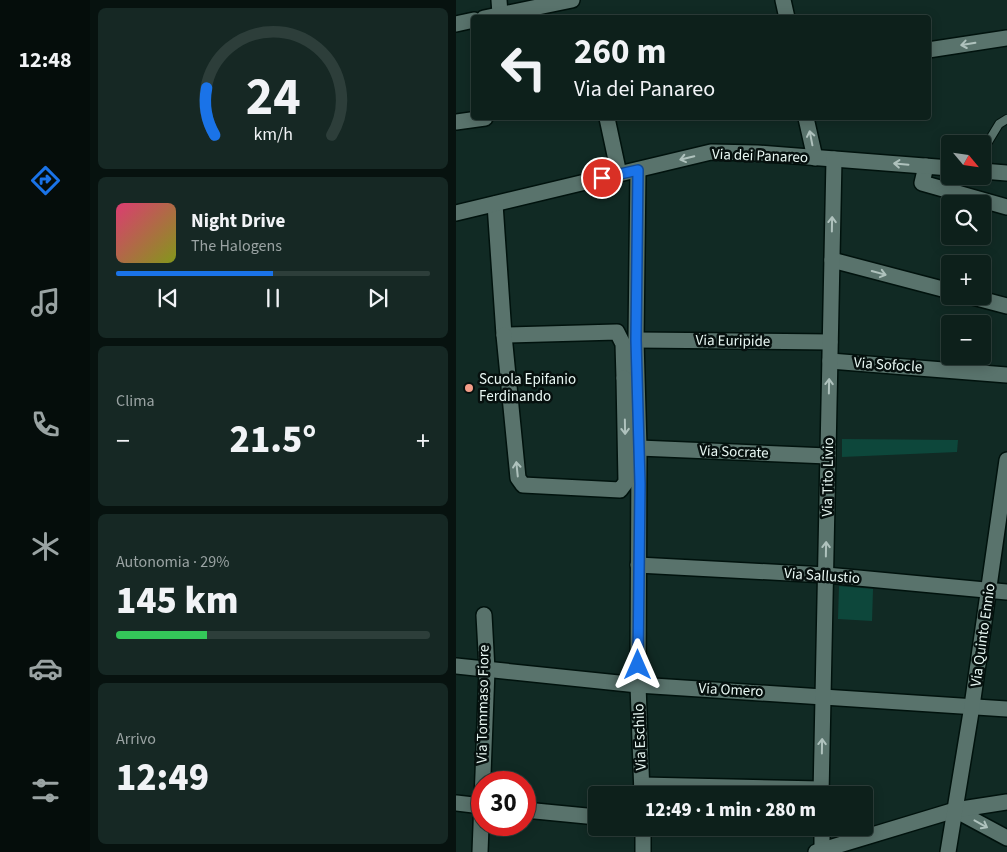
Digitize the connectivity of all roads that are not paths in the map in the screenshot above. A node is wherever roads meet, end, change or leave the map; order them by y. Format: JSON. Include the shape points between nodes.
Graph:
{"nodes":[{"id":1,"x":572,"y":0,"type":"edge"},
{"id":2,"x":784,"y":0,"type":"edge"},
{"id":3,"x":499,"y":7,"type":"edge"},
{"id":4,"x":488,"y":15,"type":"edge"},
{"id":5,"x":786,"y":15,"type":"edge"},
{"id":6,"x":471,"y":21,"type":"edge"},
{"id":7,"x":456,"y":24,"type":"edge"},
{"id":8,"x":1007,"y":38,"type":"edge"},
{"id":9,"x":931,"y":50,"type":"edge"},
{"id":10,"x":1007,"y":119,"type":"edge"},
{"id":11,"x":471,"y":120,"type":"edge"},
{"id":12,"x":607,"y":120,"type":"edge"},
{"id":13,"x":806,"y":120,"type":"edge"},
{"id":14,"x":456,"y":122,"type":"edge"},
{"id":15,"x":991,"y":137,"type":"edge"},
{"id":16,"x":815,"y":158,"type":"junction"},
{"id":17,"x":834,"y":159,"type":"junction"},
{"id":18,"x":926,"y":166,"type":"junction"},
{"id":19,"x":941,"y":167,"type":"edge"},
{"id":20,"x":638,"y":170,"type":"junction"},
{"id":21,"x":991,"y":172,"type":"edge"},
{"id":22,"x":1007,"y":173,"type":"edge"},
{"id":23,"x":619,"y":174,"type":"junction"},
{"id":24,"x":495,"y":204,"type":"junction"},
{"id":25,"x":1007,"y":207,"type":"edge"},
{"id":26,"x":456,"y":213,"type":"edge"},
{"id":27,"x":832,"y":260,"type":"junction"},
{"id":28,"x":941,"y":289,"type":"edge"},
{"id":29,"x":991,"y":302,"type":"edge"},
{"id":30,"x":1007,"y":306,"type":"edge"},
{"id":31,"x":504,"y":335,"type":"junction"},
{"id":32,"x":636,"y":340,"type":"junction"},
{"id":33,"x":830,"y":342,"type":"junction"},
{"id":34,"x":830,"y":361,"type":"junction"},
{"id":35,"x":1007,"y":375,"type":"edge"},
{"id":36,"x":631,"y":379,"type":"junction"},
{"id":37,"x":639,"y":448,"type":"junction"},
{"id":38,"x":828,"y":456,"type":"junction"},
{"id":39,"x":1007,"y":460,"type":"edge"},
{"id":40,"x":638,"y":565,"type":"junction"},
{"id":41,"x":826,"y":575,"type":"junction"},
{"id":42,"x":989,"y":590,"type":"junction"},
{"id":43,"x":1007,"y":592,"type":"edge"},
{"id":44,"x":484,"y":615,"type":"dead end"},
{"id":45,"x":456,"y":666,"type":"edge"},
{"id":46,"x":487,"y":670,"type":"junction"},
{"id":47,"x":638,"y":685,"type":"junction"},
{"id":48,"x":823,"y":695,"type":"junction"},
{"id":49,"x":972,"y":706,"type":"junction"},
{"id":50,"x":1007,"y":709,"type":"edge"},
{"id":51,"x":483,"y":771,"type":"edge"},
{"id":52,"x":642,"y":786,"type":"edge"},
{"id":53,"x":821,"y":786,"type":"edge"},
{"id":54,"x":1007,"y":802,"type":"edge"},
{"id":55,"x":456,"y":803,"type":"edge"},
{"id":56,"x":471,"y":805,"type":"edge"},
{"id":57,"x":956,"y":810,"type":"junction"},
{"id":58,"x":536,"y":811,"type":"edge"},
{"id":59,"x":588,"y":816,"type":"edge"},
{"id":60,"x":480,"y":836,"type":"edge"},
{"id":61,"x":643,"y":836,"type":"edge"},
{"id":62,"x":821,"y":836,"type":"edge"},
{"id":63,"x":1007,"y":838,"type":"edge"},
{"id":64,"x":819,"y":850,"type":"edge"},
{"id":65,"x":480,"y":852,"type":"edge"},
{"id":66,"x":643,"y":852,"type":"edge"},
{"id":67,"x":948,"y":852,"type":"edge"}],
"edges":[{"from":1,"to":3,"type":"street"},
{"from":2,"to":5,"type":"street"},
{"from":3,"to":4,"type":"street"},
{"from":6,"to":7,"type":"street"},
{"from":8,"to":9,"type":"street","one_way":true},
{"from":10,"to":15,"type":"lane","via":[[999,124]]},
{"from":11,"to":14,"type":"street"},
{"from":12,"to":23,"type":"street"},
{"from":16,"to":13,"type":"street","one_way":true},
{"from":16,"to":17,"type":"street","name":"Via dei Panareo"},
{"from":16,"to":20,"type":"street","name":"Via dei Panareo","one_way":true,"via":[[757,152],[711,152]]},
{"from":18,"to":17,"type":"street","name":"Via dei Panareo","one_way":true},
{"from":27,"to":17,"type":"street","name":"Via Tito Livio","one_way":true},
{"from":18,"to":19,"type":"street","name":"Via dei Panareo"},
{"from":18,"to":25,"type":"street","via":[[922,183]]},
{"from":20,"to":23,"type":"street","name":"Via dei Panareo"},
{"from":20,"to":32,"type":"street","name":"Via Eschilo"},
{"from":21,"to":22,"type":"street"},
{"from":23,"to":24,"type":"street","name":"Via dei Panareo"},
{"from":24,"to":26,"type":"street","name":"Via dei Panareo"},
{"from":24,"to":31,"type":"street"},
{"from":27,"to":28,"type":"street","one_way":true},
{"from":27,"to":33,"type":"street","name":"Via Tito Livio"},
{"from":29,"to":30,"type":"street"},
{"from":31,"to":36,"type":"street","via":[[617,332]]},
{"from":36,"to":31,"type":"street","one_way":true,"via":[[626,482],[620,490],[523,485],[518,478]]},
{"from":32,"to":33,"type":"street","name":"Via Euripide"},
{"from":32,"to":36,"type":"street","name":"Via Eschilo"},
{"from":33,"to":34,"type":"street","name":"Via Tito Livio"},
{"from":34,"to":35,"type":"street","name":"Via Sofocle"},
{"from":38,"to":34,"type":"street","name":"Via Tito Livio","one_way":true},
{"from":36,"to":37,"type":"street","name":"Via Eschilo"},
{"from":37,"to":38,"type":"street","name":"Via Socrate"},
{"from":37,"to":40,"type":"street","name":"Via Eschilo"},
{"from":41,"to":38,"type":"street","name":"Via Tito Livio","one_way":true},
{"from":39,"to":42,"type":"street","name":"Via Quinto Ennio"},
{"from":40,"to":41,"type":"street","name":"Via Sallustio"},
{"from":40,"to":47,"type":"street","name":"Via Eschilo"},
{"from":41,"to":42,"type":"street","name":"Via Sallustio"},
{"from":41,"to":48,"type":"street","name":"Via Tito Livio"},
{"from":42,"to":43,"type":"street","name":"Via Sallustio"},
{"from":42,"to":49,"type":"street","name":"Via Quinto Ennio"},
{"from":44,"to":46,"type":"street","name":"Via Tommaso Fiore"},
{"from":45,"to":46,"type":"street","name":"Via Omero"},
{"from":46,"to":47,"type":"street","name":"Via Omero"},
{"from":46,"to":51,"type":"street","name":"Via Tommaso Fiore"},
{"from":47,"to":48,"type":"street","name":"Via Omero"},
{"from":47,"to":52,"type":"street","name":"Via Eschilo"},
{"from":48,"to":49,"type":"street","name":"Via Omero"},
{"from":53,"to":48,"type":"street","name":"Via Tito Livio","one_way":true},
{"from":49,"to":50,"type":"street","name":"Via Omero"},
{"from":49,"to":57,"type":"street","name":"Via Quinto Ennio"},
{"from":54,"to":57,"type":"street"},
{"from":55,"to":56,"type":"street"},
{"from":57,"to":63,"type":"street","one_way":true},
{"from":57,"to":64,"type":"street"},
{"from":57,"to":67,"type":"street","name":"Via Quinto Ennio"},
{"from":58,"to":59,"type":"street"},
{"from":60,"to":65,"type":"street","name":"Via Tommaso Fiore"},
{"from":61,"to":66,"type":"street"},
{"from":62,"to":64,"type":"street"}]}
